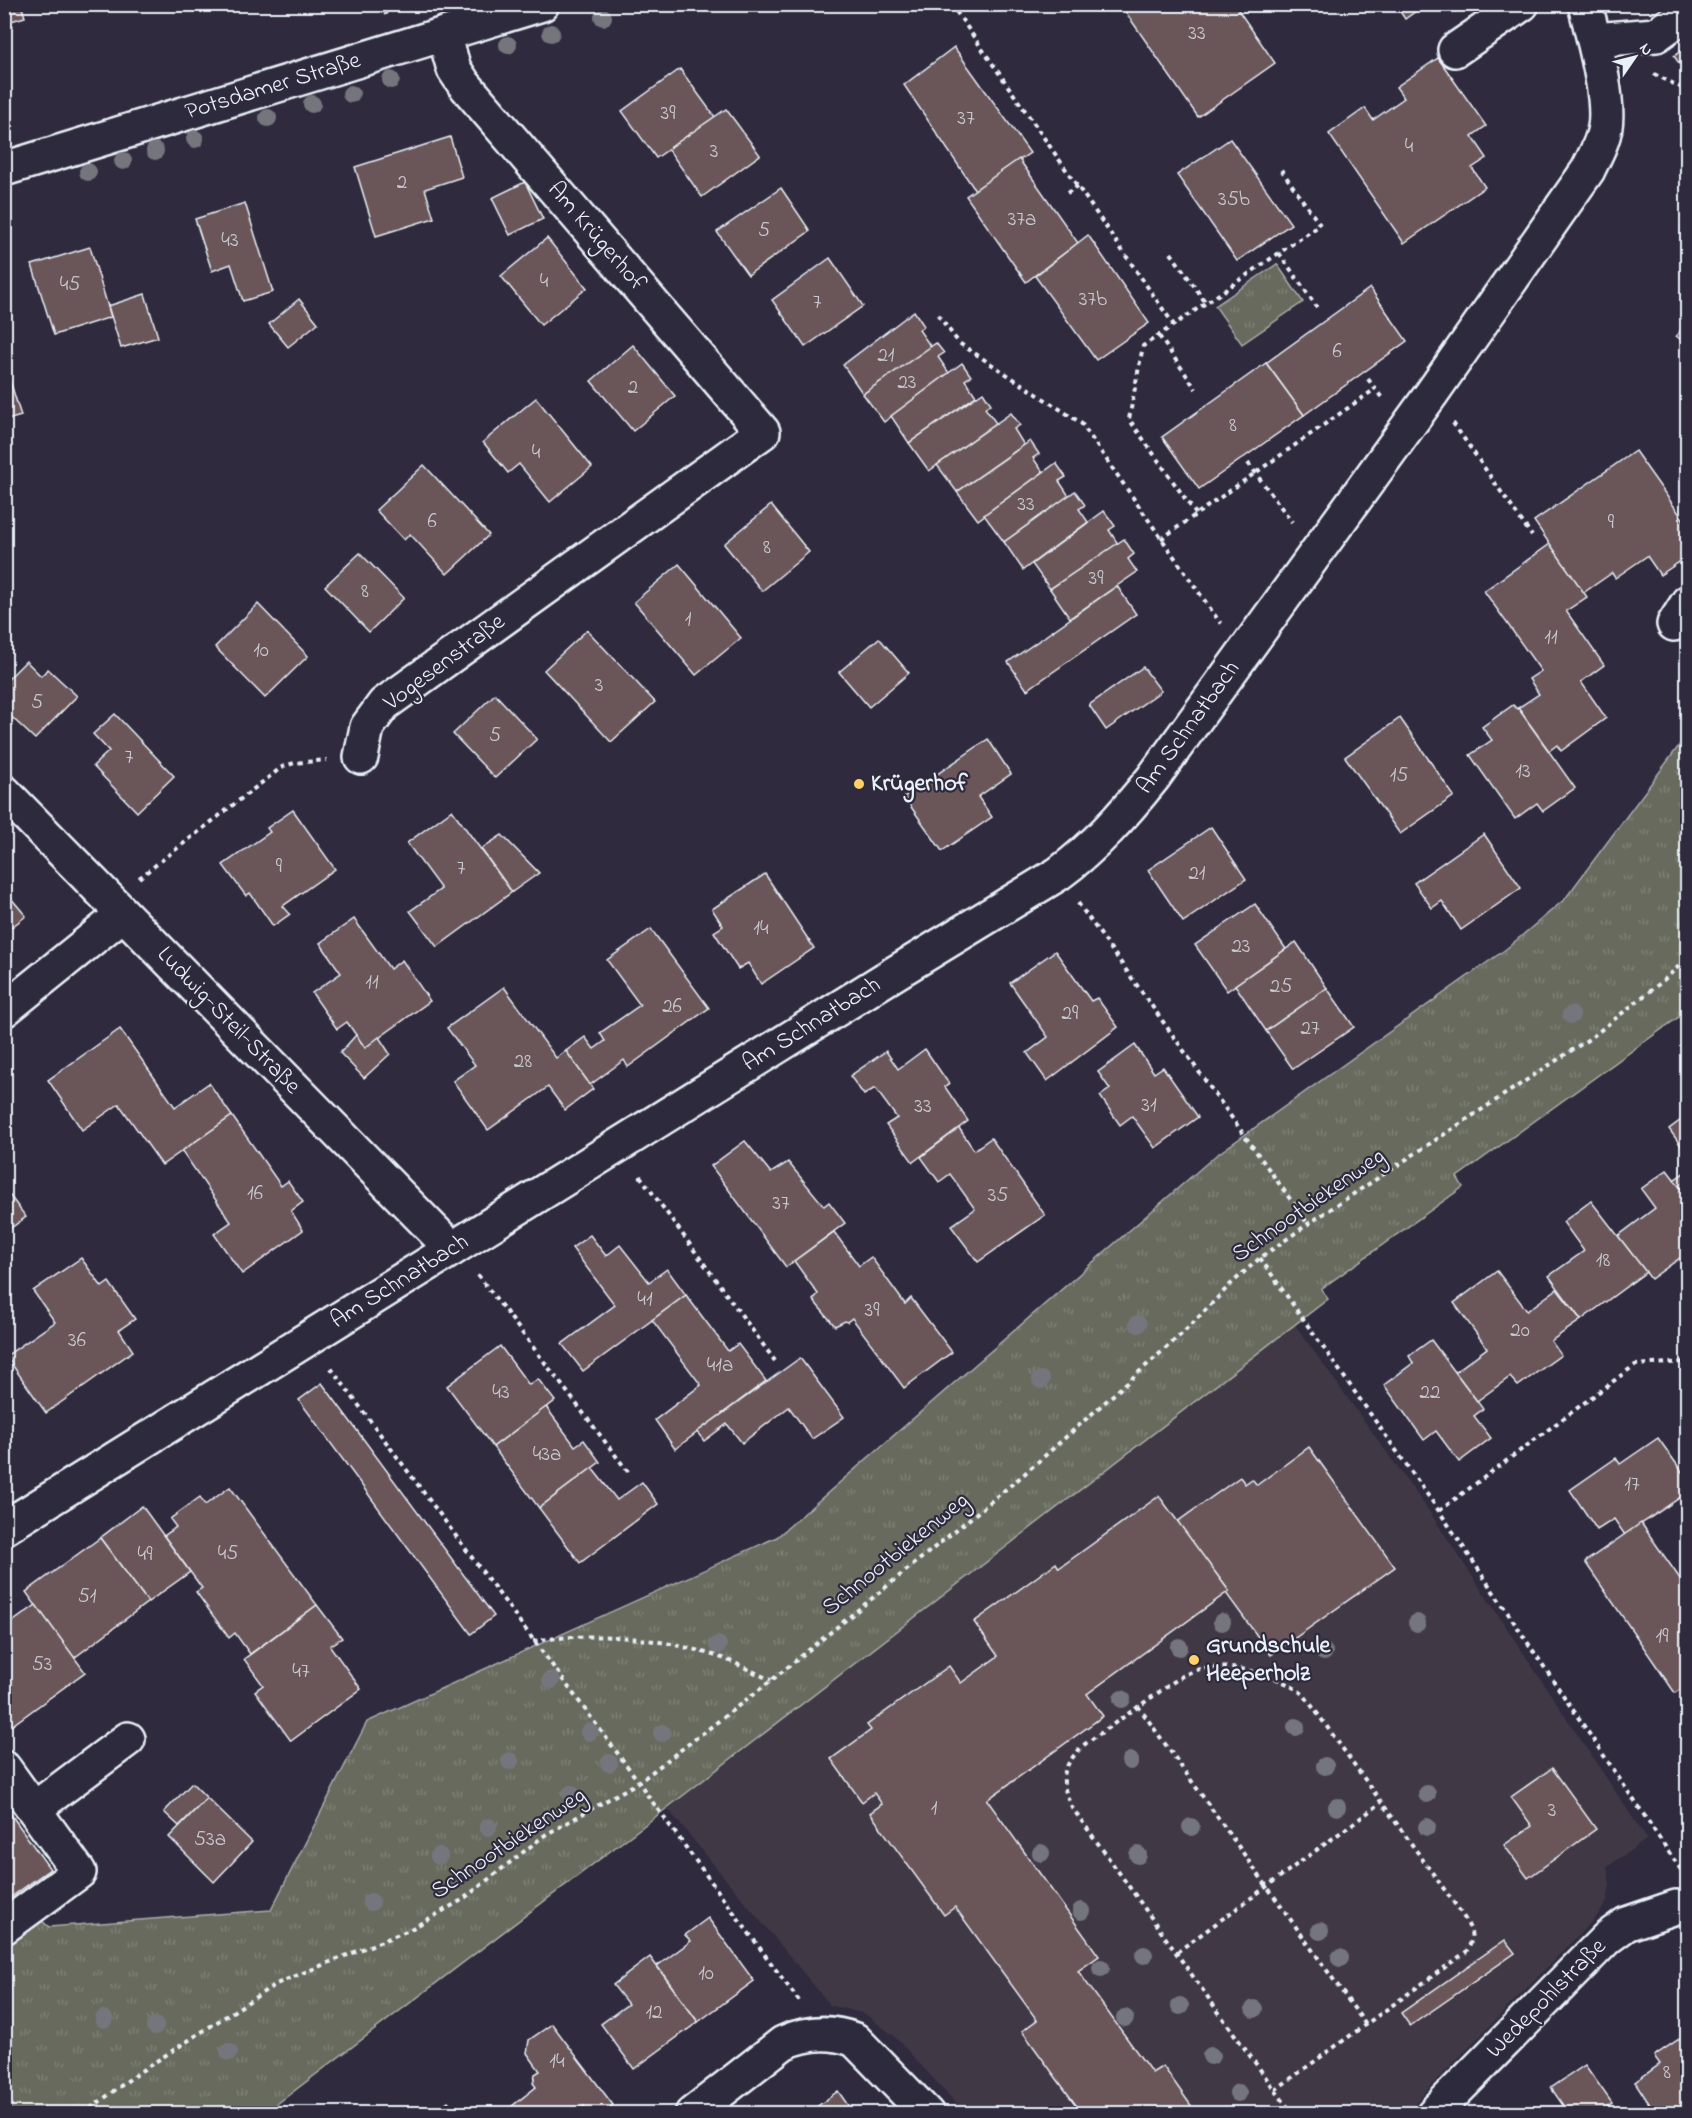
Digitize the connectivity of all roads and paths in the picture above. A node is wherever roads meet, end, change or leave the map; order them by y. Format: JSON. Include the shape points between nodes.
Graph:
{"nodes":[{"id":1,"x":542,"y":4,"type":"edge"},
{"id":2,"x":951,"y":4,"type":"edge"},
{"id":3,"x":1522,"y":4,"type":"edge"},
{"id":4,"x":1585,"y":4,"type":"edge"},
{"id":5,"x":1688,"y":12,"type":"edge"},
{"id":6,"x":444,"y":34,"type":"junction"},
{"id":7,"x":1455,"y":50,"type":"dead end"},
{"id":8,"x":1596,"y":54,"type":"junction"},
{"id":9,"x":1280,"y":168,"type":"dead end"},
{"id":10,"x":4,"y":169,"type":"edge"},
{"id":11,"x":1078,"y":186,"type":"junction"},
{"id":12,"x":1067,"y":193,"type":"dead end"},
{"id":13,"x":1171,"y":253,"type":"dead end"},
{"id":14,"x":1279,"y":253,"type":"junction"},
{"id":15,"x":1206,"y":303,"type":"junction"},
{"id":16,"x":1317,"y":307,"type":"dead end"},
{"id":17,"x":938,"y":315,"type":"dead end"},
{"id":18,"x":1174,"y":325,"type":"junction"},
{"id":19,"x":1159,"y":336,"type":"junction"},
{"id":20,"x":1196,"y":389,"type":"dead end"},
{"id":21,"x":1375,"y":389,"type":"dead end"},
{"id":22,"x":1432,"y":393,"type":"junction"},
{"id":23,"x":763,"y":432,"type":"joint"},
{"id":24,"x":1248,"y":463,"type":"dead end"},
{"id":25,"x":1255,"y":473,"type":"junction"},
{"id":26,"x":1196,"y":514,"type":"junction"},
{"id":27,"x":1532,"y":536,"type":"dead end"},
{"id":28,"x":1161,"y":539,"type":"junction"},
{"id":29,"x":1315,"y":554,"type":"junction"},
{"id":30,"x":1243,"y":654,"type":"junction"},
{"id":31,"x":361,"y":757,"type":"joint"},
{"id":32,"x":4,"y":792,"type":"edge"},
{"id":33,"x":1058,"y":874,"type":"junction"},
{"id":34,"x":116,"y":907,"type":"junction"},
{"id":35,"x":1688,"y":958,"type":"edge"},
{"id":36,"x":4,"y":1010,"type":"edge"},
{"id":37,"x":619,"y":1146,"type":"junction"},
{"id":38,"x":1308,"y":1224,"type":"junction"},
{"id":39,"x":452,"y":1249,"type":"junction"},
{"id":40,"x":1260,"y":1258,"type":"junction"},
{"id":41,"x":310,"y":1338,"type":"junction"},
{"id":42,"x":774,"y":1361,"type":"dead end"},
{"id":43,"x":1688,"y":1362,"type":"edge"},
{"id":44,"x":629,"y":1473,"type":"dead end"},
{"id":45,"x":1439,"y":1511,"type":"junction"},
{"id":46,"x":4,"y":1528,"type":"edge"},
{"id":47,"x":533,"y":1641,"type":"junction"},
{"id":48,"x":772,"y":1680,"type":"junction"},
{"id":49,"x":1138,"y":1706,"type":"junction"},
{"id":50,"x":128,"y":1739,"type":"dead end"},
{"id":51,"x":4,"y":1768,"type":"edge"},
{"id":52,"x":639,"y":1782,"type":"junction"},
{"id":53,"x":1382,"y":1803,"type":"junction"},
{"id":54,"x":34,"y":1809,"type":"junction"},
{"id":55,"x":1266,"y":1886,"type":"junction"},
{"id":56,"x":1682,"y":1893,"type":"edge"},
{"id":57,"x":4,"y":1927,"type":"edge"},
{"id":58,"x":1177,"y":1952,"type":"junction"},
{"id":59,"x":1366,"y":2025,"type":"junction"},
{"id":60,"x":810,"y":2034,"type":"junction"},
{"id":61,"x":1275,"y":2090,"type":"junction"},
{"id":62,"x":83,"y":2114,"type":"edge"},
{"id":63,"x":692,"y":2114,"type":"edge"},
{"id":64,"x":927,"y":2114,"type":"edge"},
{"id":65,"x":1293,"y":2114,"type":"edge"},
{"id":66,"x":1433,"y":2114,"type":"edge"}],
"edges":[{"from":1,"to":6,"type":"street","name":"Potsdamer Straße"},
{"from":2,"to":11,"type":"path"},
{"from":3,"to":7,"type":"street"},
{"from":4,"to":8,"type":"street"},
{"from":5,"to":8,"type":"street","via":[[1656,35]]},
{"from":6,"to":10,"type":"street","name":"Potsdamer Straße"},
{"from":6,"to":23,"type":"street","name":"Am Krügerhof","via":[[454,69],[464,84]]},
{"from":8,"to":22,"type":"street","name":"Am Schnatbach","via":[[1606,112],[1605,130],[1588,170]]},
{"from":9,"to":14,"type":"path","via":[[1320,225]]},
{"from":11,"to":12,"type":"path"},
{"from":11,"to":18,"type":"path"},
{"from":13,"to":15,"type":"path"},
{"from":14,"to":15,"type":"path"},
{"from":14,"to":16,"type":"path"},
{"from":15,"to":18,"type":"path"},
{"from":17,"to":28,"type":"path","via":[[959,343],[1081,423]]},
{"from":18,"to":19,"type":"path"},
{"from":19,"to":20,"type":"path"},
{"from":19,"to":26,"type":"path","via":[[1143,346],[1129,419]]},
{"from":21,"to":25,"type":"path"},
{"from":22,"to":27,"type":"path"},
{"from":22,"to":29,"type":"street","name":"Am Schnatbach"},
{"from":23,"to":31,"type":"street","name":"Vogesenstraße","via":[[384,704],[367,727]]},
{"from":24,"to":25,"type":"path"},
{"from":25,"to":26,"type":"path"},
{"from":25,"to":29,"type":"path"},
{"from":26,"to":28,"type":"path"},
{"from":28,"to":30,"type":"path"},
{"from":29,"to":30,"type":"street","name":"Am Schnatbach"},
{"from":30,"to":33,"type":"street","name":"Am Schnatbach","via":[[1130,807],[1097,842]]},
{"from":31,"to":34,"type":"path","via":[[282,767]]},
{"from":32,"to":34,"type":"street","name":"Ludwig-Steil-Straße"},
{"from":33,"to":37,"type":"street","name":"Am Schnatbach"},
{"from":33,"to":38,"type":"path"},
{"from":34,"to":36,"type":"street"},
{"from":34,"to":39,"type":"street","name":"Ludwig-Steil-Straße"},
{"from":35,"to":38,"type":"path","name":"Schnootbiekenweg","via":[[1592,1037]]},
{"from":37,"to":39,"type":"street","name":"Am Schnatbach"},
{"from":37,"to":42,"type":"path"},
{"from":38,"to":40,"type":"path","name":"Schnootbiekenweg"},
{"from":39,"to":41,"type":"street","name":"Am Schnatbach"},
{"from":39,"to":44,"type":"path","via":[[481,1278]]},
{"from":40,"to":45,"type":"path"},
{"from":40,"to":48,"type":"path","name":"Schnootbiekenweg","via":[[1185,1331],[1022,1476]]},
{"from":41,"to":46,"type":"street","name":"Am Schnatbach"},
{"from":41,"to":47,"type":"path"},
{"from":43,"to":45,"type":"path","via":[[1635,1365]]},
{"from":45,"to":56,"type":"path"},
{"from":47,"to":48,"type":"path","via":[[570,1635],[622,1636],[717,1656]]},
{"from":47,"to":52,"type":"path"},
{"from":48,"to":52,"type":"path","name":"Schnootbiekenweg"},
{"from":49,"to":53,"type":"path","via":[[1199,1669],[1237,1669],[1292,1684]]},
{"from":49,"to":55,"type":"path"},
{"from":49,"to":58,"type":"path","via":[[1073,1756],[1064,1772],[1064,1792]]},
{"from":50,"to":54,"type":"street"},
{"from":51,"to":54,"type":"street"},
{"from":52,"to":60,"type":"path","via":[[798,1999]]},
{"from":52,"to":62,"type":"path","name":"Schnootbiekenweg","via":[[545,1835],[462,1900],[409,1930],[276,1984],[138,2073]]},
{"from":53,"to":55,"type":"path"},
{"from":53,"to":59,"type":"path","via":[[1462,1914],[1472,1932],[1472,1942],[1467,1952]]},
{"from":54,"to":57,"type":"street","via":[[79,1872]]},
{"from":55,"to":58,"type":"path"},
{"from":55,"to":59,"type":"path"},
{"from":56,"to":66,"type":"street","name":"Wedepohlstraße","via":[[1607,1938]]},
{"from":58,"to":61,"type":"path"},
{"from":59,"to":61,"type":"path"},
{"from":60,"to":63,"type":"street","via":[[783,2043]]},
{"from":60,"to":64,"type":"street","via":[[842,2035],[855,2040]]},
{"from":61,"to":65,"type":"path"}]}
